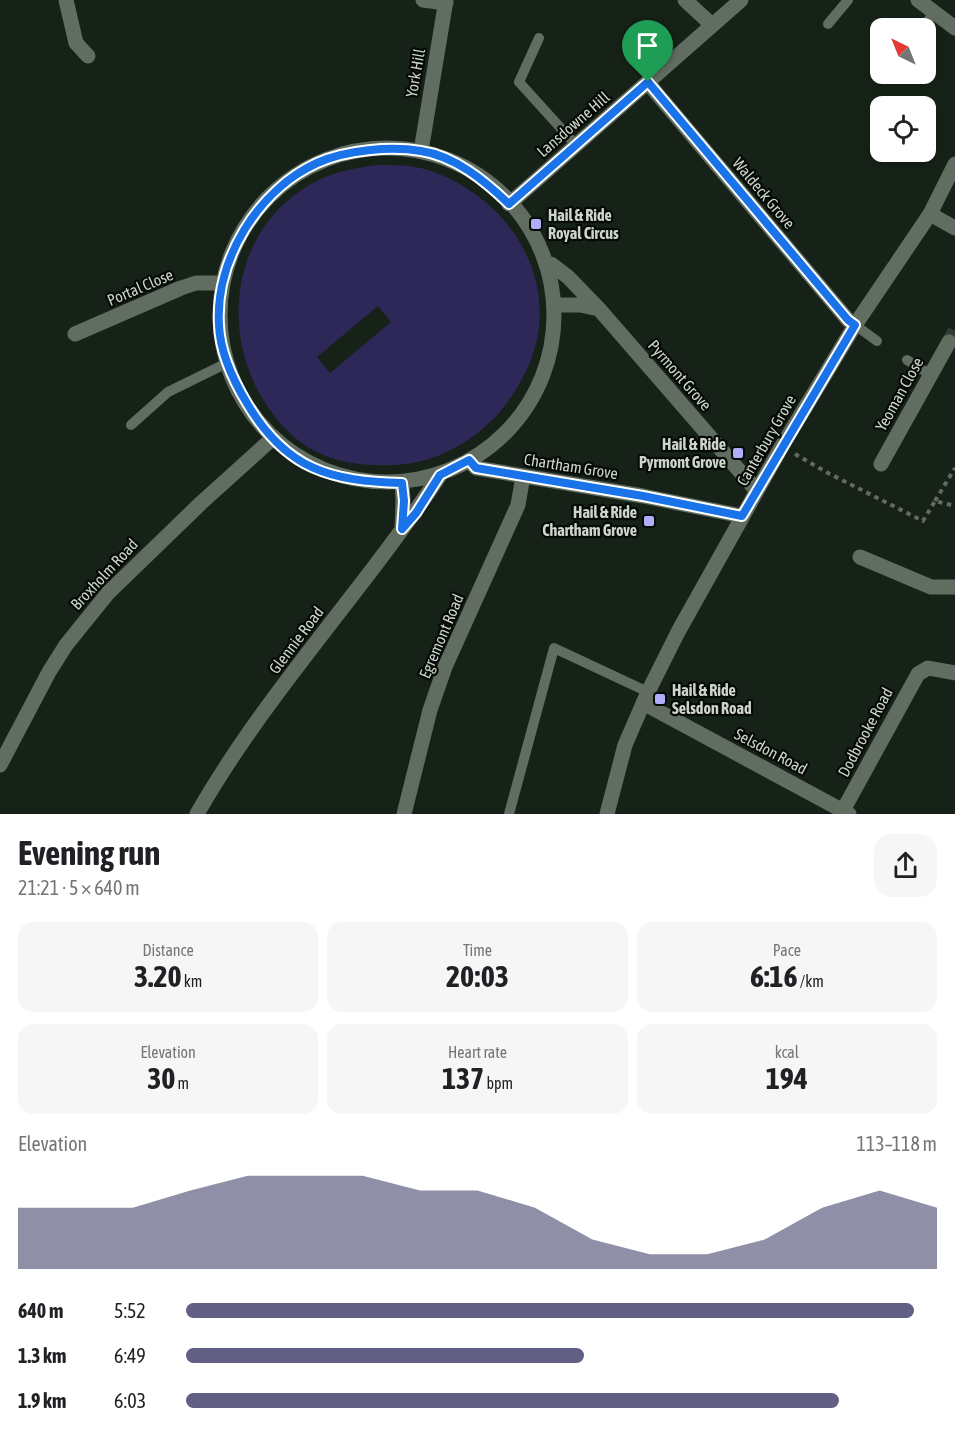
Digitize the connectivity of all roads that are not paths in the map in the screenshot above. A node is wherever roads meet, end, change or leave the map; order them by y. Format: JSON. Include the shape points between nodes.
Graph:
{"nodes":[{"id":1,"x":66,"y":0,"type":"edge"},
{"id":2,"x":423,"y":0,"type":"edge"},
{"id":3,"x":685,"y":0,"type":"edge"},
{"id":4,"x":741,"y":0,"type":"edge"},
{"id":5,"x":848,"y":0,"type":"edge"},
{"id":6,"x":918,"y":0,"type":"edge"},
{"id":7,"x":446,"y":1,"type":"edge"},
{"id":8,"x":934,"y":12,"type":"junction"},
{"id":9,"x":930,"y":18,"type":"edge"},
{"id":10,"x":828,"y":24,"type":"dead end"},
{"id":11,"x":712,"y":25,"type":"junction"},
{"id":12,"x":955,"y":28,"type":"edge"},
{"id":13,"x":539,"y":38,"type":"dead end"},
{"id":14,"x":88,"y":56,"type":"dead end"},
{"id":15,"x":648,"y":82,"type":"junction"},
{"id":16,"x":576,"y":145,"type":"junction"},
{"id":17,"x":421,"y":151,"type":"junction"},
{"id":18,"x":955,"y":164,"type":"edge"},
{"id":19,"x":509,"y":204,"type":"junction"},
{"id":20,"x":930,"y":214,"type":"junction"},
{"id":21,"x":955,"y":228,"type":"edge"},
{"id":22,"x":551,"y":264,"type":"junction"},
{"id":23,"x":222,"y":283,"type":"junction"},
{"id":24,"x":557,"y":305,"type":"junction"},
{"id":25,"x":599,"y":309,"type":"junction"},
{"id":26,"x":855,"y":325,"type":"junction"},
{"id":27,"x":75,"y":334,"type":"dead end"},
{"id":28,"x":877,"y":341,"type":"dead end"},
{"id":29,"x":949,"y":342,"type":"dead end"},
{"id":30,"x":907,"y":360,"type":"dead end"},
{"id":31,"x":227,"y":363,"type":"junction"},
{"id":32,"x":931,"y":375,"type":"junction"},
{"id":33,"x":131,"y":425,"type":"dead end"},
{"id":34,"x":273,"y":438,"type":"junction"},
{"id":35,"x":469,"y":460,"type":"junction"},
{"id":36,"x":881,"y":464,"type":"dead end"},
{"id":37,"x":440,"y":475,"type":"junction"},
{"id":38,"x":523,"y":476,"type":"junction"},
{"id":39,"x":402,"y":483,"type":"junction"},
{"id":40,"x":757,"y":491,"type":"junction"},
{"id":41,"x":742,"y":516,"type":"junction"},
{"id":42,"x":402,"y":529,"type":"junction"},
{"id":43,"x":860,"y":556,"type":"dead end"},
{"id":44,"x":955,"y":587,"type":"edge"},
{"id":45,"x":955,"y":673,"type":"edge"},
{"id":46,"x":645,"y":698,"type":"junction"},
{"id":47,"x":0,"y":765,"type":"edge"},
{"id":48,"x":844,"y":813,"type":"edge"},
{"id":49,"x":197,"y":814,"type":"edge"},
{"id":50,"x":404,"y":814,"type":"edge"},
{"id":51,"x":509,"y":814,"type":"edge"},
{"id":52,"x":607,"y":814,"type":"edge"}],
"edges":[{"from":1,"to":14,"type":"street","via":[[76,43]]},
{"from":2,"to":7,"type":"street"},
{"from":3,"to":11,"type":"street"},
{"from":4,"to":11,"type":"street","name":"Lansdowne Hill"},
{"from":5,"to":10,"type":"lane"},
{"from":6,"to":8,"type":"street"},
{"from":7,"to":17,"type":"street","name":"York Hill"},
{"from":8,"to":9,"type":"lane"},
{"from":8,"to":12,"type":"street"},
{"from":11,"to":15,"type":"street","name":"Lansdowne Hill"},
{"from":13,"to":16,"type":"lane","via":[[519,82]]},
{"from":15,"to":16,"type":"street","name":"Lansdowne Hill"},
{"from":15,"to":26,"type":"street","name":"Waldeck Grove"},
{"from":16,"to":19,"type":"street","name":"Lansdowne Hill"},
{"from":17,"to":19,"type":"street","via":[[458,165],[488,184]]},
{"from":17,"to":23,"type":"street","via":[[357,152],[328,158],[304,170],[275,191],[247,225]]},
{"from":18,"to":20,"type":"street","name":"Canterbury Grove"},
{"from":19,"to":22,"type":"street"},
{"from":20,"to":21,"type":"street"},
{"from":20,"to":26,"type":"street","name":"Canterbury Grove"},
{"from":22,"to":24,"type":"street"},
{"from":22,"to":25,"type":"street","name":"Pyrmont Grove"},
{"from":23,"to":27,"type":"street","name":"Portal Close","via":[[196,283],[180,288]]},
{"from":23,"to":31,"type":"street","via":[[219,327]]},
{"from":24,"to":25,"type":"street","via":[[580,304]]},
{"from":24,"to":35,"type":"street","via":[[556,330],[541,372],[514,418]]},
{"from":25,"to":40,"type":"street","name":"Pyrmont Grove"},
{"from":26,"to":28,"type":"lane"},
{"from":26,"to":40,"type":"street","name":"Canterbury Grove"},
{"from":29,"to":32,"type":"street","name":"Yeoman Close"},
{"from":30,"to":32,"type":"lane"},
{"from":31,"to":33,"type":"lane","via":[[168,392]]},
{"from":31,"to":34,"type":"street","via":[[252,411]]},
{"from":32,"to":36,"type":"street","name":"Yeoman Close"},
{"from":34,"to":39,"type":"street","via":[[289,454],[322,472],[363,482]]},
{"from":34,"to":47,"type":"street","name":"Broxholm Road","via":[[108,593],[49,672]]},
{"from":35,"to":37,"type":"street"},
{"from":35,"to":38,"type":"street","name":"Chartham Grove","via":[[476,468]]},
{"from":37,"to":39,"type":"street"},
{"from":37,"to":42,"type":"street","name":"Glennie Road"},
{"from":38,"to":41,"type":"street","name":"Chartham Grove"},
{"from":38,"to":50,"type":"street","name":"Egremont Road","via":[[518,505],[445,667]]},
{"from":39,"to":42,"type":"street"},
{"from":40,"to":41,"type":"street","name":"Canterbury Grove"},
{"from":41,"to":46,"type":"street","name":"Canterbury Grove"},
{"from":42,"to":49,"type":"street","name":"Glennie Road","via":[[271,704]]},
{"from":43,"to":44,"type":"street","via":[[931,587]]},
{"from":45,"to":48,"type":"street","name":"Dodbrooke Road","via":[[934,668],[923,670]]},
{"from":46,"to":48,"type":"street","name":"Selsdon Road"},
{"from":46,"to":51,"type":"lane","via":[[554,648]]},
{"from":46,"to":52,"type":"street","name":"Canterbury Grove","via":[[626,746]]}]}
